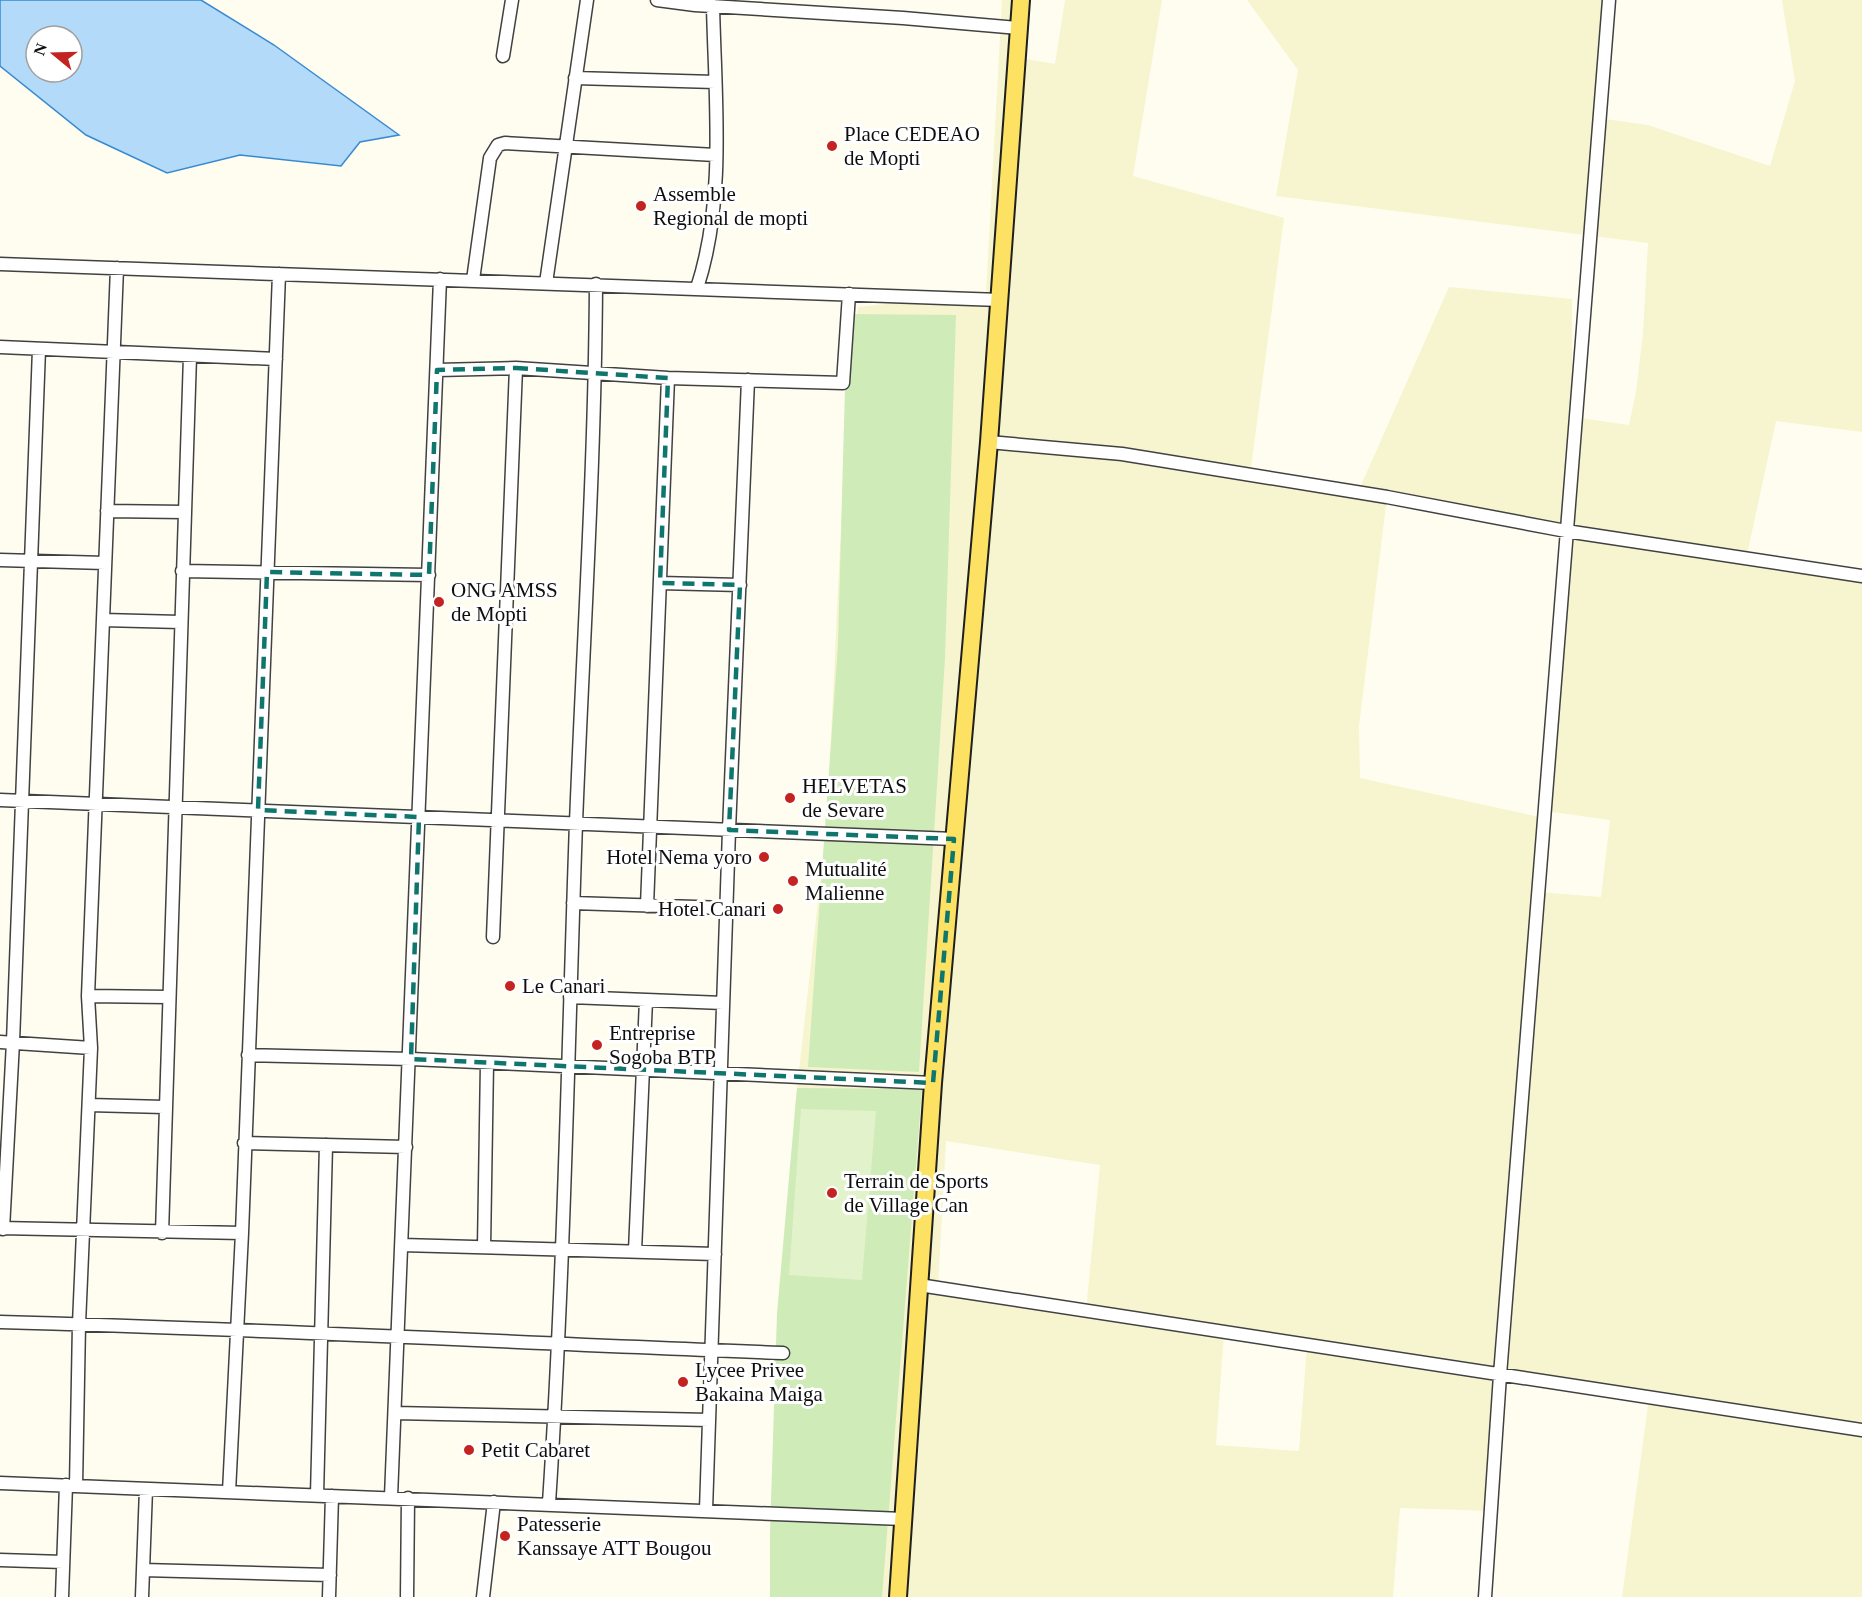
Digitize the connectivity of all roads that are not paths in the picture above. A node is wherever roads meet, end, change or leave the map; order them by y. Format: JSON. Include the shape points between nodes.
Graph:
{"nodes":[{"id":1,"x":512,"y":0,"type":"edge"},
{"id":2,"x":587,"y":0,"type":"edge"},
{"id":3,"x":657,"y":0,"type":"edge"},
{"id":4,"x":844,"y":0,"type":"edge"},
{"id":5,"x":1022,"y":0,"type":"edge"},
{"id":6,"x":1610,"y":0,"type":"edge"},
{"id":7,"x":695,"y":3,"type":"edge"},
{"id":8,"x":713,"y":6,"type":"junction"},
{"id":9,"x":843,"y":14,"type":"junction"},
{"id":10,"x":1019,"y":28,"type":"junction"},
{"id":11,"x":503,"y":56,"type":"dead end"},
{"id":12,"x":575,"y":78,"type":"junction"},
{"id":13,"x":715,"y":82,"type":"junction"},
{"id":14,"x":564,"y":147,"type":"junction"},
{"id":15,"x":715,"y":155,"type":"junction"},
{"id":16,"x":0,"y":264,"type":"edge"},
{"id":17,"x":117,"y":268,"type":"junction"},
{"id":18,"x":279,"y":274,"type":"junction"},
{"id":19,"x":440,"y":279,"type":"junction"},
{"id":20,"x":473,"y":280,"type":"junction"},
{"id":21,"x":546,"y":283,"type":"junction"},
{"id":22,"x":596,"y":284,"type":"junction"},
{"id":23,"x":697,"y":288,"type":"junction"},
{"id":24,"x":849,"y":294,"type":"junction"},
{"id":25,"x":1000,"y":300,"type":"junction"},
{"id":26,"x":0,"y":347,"type":"edge"},
{"id":27,"x":39,"y":349,"type":"junction"},
{"id":28,"x":114,"y":354,"type":"junction"},
{"id":29,"x":190,"y":356,"type":"junction"},
{"id":30,"x":276,"y":359,"type":"junction"},
{"id":31,"x":516,"y":368,"type":"junction"},
{"id":32,"x":437,"y":370,"type":"junction"},
{"id":33,"x":596,"y":374,"type":"junction"},
{"id":34,"x":668,"y":378,"type":"junction"},
{"id":35,"x":748,"y":380,"type":"junction"},
{"id":36,"x":989,"y":442,"type":"junction"},
{"id":37,"x":107,"y":511,"type":"junction"},
{"id":38,"x":184,"y":512,"type":"junction"},
{"id":39,"x":1566,"y":531,"type":"junction"},
{"id":40,"x":0,"y":560,"type":"edge"},
{"id":41,"x":29,"y":561,"type":"junction"},
{"id":42,"x":105,"y":563,"type":"junction"},
{"id":43,"x":182,"y":571,"type":"junction"},
{"id":44,"x":267,"y":572,"type":"junction"},
{"id":45,"x":429,"y":575,"type":"junction"},
{"id":46,"x":1862,"y":576,"type":"edge"},
{"id":47,"x":660,"y":583,"type":"junction"},
{"id":48,"x":740,"y":585,"type":"junction"},
{"id":49,"x":103,"y":620,"type":"junction"},
{"id":50,"x":180,"y":622,"type":"junction"},
{"id":51,"x":0,"y":800,"type":"edge"},
{"id":52,"x":20,"y":801,"type":"junction"},
{"id":53,"x":95,"y":804,"type":"junction"},
{"id":54,"x":175,"y":807,"type":"junction"},
{"id":55,"x":258,"y":810,"type":"junction"},
{"id":56,"x":419,"y":817,"type":"junction"},
{"id":57,"x":499,"y":819,"type":"junction"},
{"id":58,"x":576,"y":823,"type":"junction"},
{"id":59,"x":651,"y":826,"type":"junction"},
{"id":60,"x":729,"y":830,"type":"junction"},
{"id":61,"x":954,"y":839,"type":"junction"},
{"id":62,"x":573,"y":903,"type":"junction"},
{"id":63,"x":647,"y":906,"type":"junction"},
{"id":64,"x":726,"y":909,"type":"junction"},
{"id":65,"x":493,"y":937,"type":"dead end"},
{"id":66,"x":88,"y":996,"type":"junction"},
{"id":67,"x":168,"y":997,"type":"junction"},
{"id":68,"x":570,"y":997,"type":"junction"},
{"id":69,"x":646,"y":1000,"type":"junction"},
{"id":70,"x":723,"y":1003,"type":"junction"},
{"id":71,"x":6,"y":1042,"type":"edge"},
{"id":72,"x":91,"y":1048,"type":"junction"},
{"id":73,"x":248,"y":1055,"type":"junction"},
{"id":74,"x":411,"y":1059,"type":"junction"},
{"id":75,"x":487,"y":1063,"type":"junction"},
{"id":76,"x":568,"y":1068,"type":"junction"},
{"id":77,"x":643,"y":1071,"type":"junction"},
{"id":78,"x":721,"y":1075,"type":"junction"},
{"id":79,"x":933,"y":1083,"type":"junction"},
{"id":80,"x":89,"y":1105,"type":"junction"},
{"id":81,"x":164,"y":1107,"type":"junction"},
{"id":82,"x":244,"y":1143,"type":"junction"},
{"id":83,"x":326,"y":1145,"type":"junction"},
{"id":84,"x":406,"y":1147,"type":"junction"},
{"id":85,"x":2,"y":1228,"type":"edge"},
{"id":86,"x":84,"y":1232,"type":"junction"},
{"id":87,"x":162,"y":1233,"type":"junction"},
{"id":88,"x":242,"y":1233,"type":"junction"},
{"id":89,"x":402,"y":1245,"type":"junction"},
{"id":90,"x":484,"y":1247,"type":"junction"},
{"id":91,"x":564,"y":1248,"type":"junction"},
{"id":92,"x":635,"y":1251,"type":"junction"},
{"id":93,"x":715,"y":1254,"type":"junction"},
{"id":94,"x":920,"y":1285,"type":"junction"},
{"id":95,"x":0,"y":1322,"type":"edge"},
{"id":96,"x":79,"y":1324,"type":"junction"},
{"id":97,"x":321,"y":1331,"type":"junction"},
{"id":98,"x":236,"y":1332,"type":"junction"},
{"id":99,"x":398,"y":1338,"type":"junction"},
{"id":100,"x":560,"y":1344,"type":"junction"},
{"id":101,"x":711,"y":1350,"type":"junction"},
{"id":102,"x":783,"y":1353,"type":"dead end"},
{"id":103,"x":1500,"y":1375,"type":"junction"},
{"id":104,"x":394,"y":1413,"type":"junction"},
{"id":105,"x":554,"y":1418,"type":"junction"},
{"id":106,"x":709,"y":1420,"type":"junction"},
{"id":107,"x":1862,"y":1430,"type":"edge"},
{"id":108,"x":0,"y":1483,"type":"edge"},
{"id":109,"x":71,"y":1486,"type":"junction"},
{"id":110,"x":146,"y":1489,"type":"junction"},
{"id":111,"x":229,"y":1492,"type":"junction"},
{"id":112,"x":317,"y":1495,"type":"junction"},
{"id":113,"x":332,"y":1496,"type":"junction"},
{"id":114,"x":391,"y":1497,"type":"junction"},
{"id":115,"x":408,"y":1498,"type":"junction"},
{"id":116,"x":494,"y":1502,"type":"junction"},
{"id":117,"x":549,"y":1503,"type":"junction"},
{"id":118,"x":706,"y":1510,"type":"junction"},
{"id":119,"x":903,"y":1519,"type":"junction"},
{"id":120,"x":0,"y":1560,"type":"edge"},
{"id":121,"x":63,"y":1562,"type":"junction"},
{"id":122,"x":143,"y":1570,"type":"junction"},
{"id":123,"x":330,"y":1575,"type":"junction"},
{"id":124,"x":62,"y":1597,"type":"edge"},
{"id":125,"x":142,"y":1597,"type":"edge"},
{"id":126,"x":329,"y":1597,"type":"edge"},
{"id":127,"x":407,"y":1597,"type":"edge"},
{"id":128,"x":483,"y":1597,"type":"edge"},
{"id":129,"x":898,"y":1597,"type":"edge"},
{"id":130,"x":1485,"y":1597,"type":"edge"}],
"edges":[{"from":1,"to":11,"type":"street"},
{"from":2,"to":12,"type":"street"},
{"from":3,"to":7,"type":"street"},
{"from":4,"to":9,"type":"street"},
{"from":5,"to":10,"type":"main road"},
{"from":6,"to":39,"type":"street"},
{"from":7,"to":8,"type":"street"},
{"from":8,"to":9,"type":"street"},
{"from":8,"to":13,"type":"street"},
{"from":9,"to":10,"type":"street"},
{"from":10,"to":25,"type":"main road"},
{"from":12,"to":13,"type":"street"},
{"from":12,"to":14,"type":"street"},
{"from":13,"to":15,"type":"street"},
{"from":14,"to":15,"type":"street"},
{"from":14,"to":20,"type":"street","via":[[506,143],[493,152]]},
{"from":14,"to":21,"type":"street"},
{"from":15,"to":23,"type":"street","via":[[708,255]]},
{"from":16,"to":17,"type":"street"},
{"from":17,"to":18,"type":"street"},
{"from":17,"to":28,"type":"street"},
{"from":18,"to":19,"type":"street"},
{"from":18,"to":30,"type":"street"},
{"from":19,"to":20,"type":"street"},
{"from":19,"to":32,"type":"street"},
{"from":20,"to":21,"type":"street"},
{"from":21,"to":22,"type":"street"},
{"from":22,"to":23,"type":"street"},
{"from":22,"to":33,"type":"street"},
{"from":23,"to":24,"type":"street"},
{"from":24,"to":25,"type":"street"},
{"from":24,"to":35,"type":"street","via":[[843,383]]},
{"from":25,"to":36,"type":"main road"},
{"from":26,"to":27,"type":"street"},
{"from":27,"to":28,"type":"street"},
{"from":27,"to":41,"type":"street"},
{"from":28,"to":29,"type":"street"},
{"from":28,"to":37,"type":"street"},
{"from":29,"to":30,"type":"street"},
{"from":29,"to":38,"type":"street"},
{"from":30,"to":44,"type":"street"},
{"from":31,"to":32,"type":"street"},
{"from":31,"to":33,"type":"street"},
{"from":31,"to":57,"type":"street"},
{"from":32,"to":45,"type":"street"},
{"from":33,"to":34,"type":"street"},
{"from":33,"to":58,"type":"street"},
{"from":34,"to":35,"type":"street"},
{"from":34,"to":47,"type":"street"},
{"from":35,"to":48,"type":"street"},
{"from":36,"to":39,"type":"street","via":[[1122,454]]},
{"from":36,"to":61,"type":"main road"},
{"from":37,"to":38,"type":"street"},
{"from":37,"to":42,"type":"street"},
{"from":38,"to":43,"type":"street"},
{"from":39,"to":46,"type":"street"},
{"from":39,"to":103,"type":"street"},
{"from":40,"to":41,"type":"street"},
{"from":41,"to":42,"type":"street"},
{"from":41,"to":52,"type":"street"},
{"from":42,"to":49,"type":"street"},
{"from":43,"to":44,"type":"street"},
{"from":43,"to":50,"type":"street"},
{"from":44,"to":45,"type":"street"},
{"from":44,"to":55,"type":"street"},
{"from":45,"to":56,"type":"street"},
{"from":47,"to":48,"type":"street"},
{"from":47,"to":59,"type":"street"},
{"from":48,"to":60,"type":"street"},
{"from":49,"to":50,"type":"street"},
{"from":49,"to":53,"type":"street"},
{"from":50,"to":54,"type":"street"},
{"from":51,"to":52,"type":"street"},
{"from":52,"to":53,"type":"street"},
{"from":52,"to":71,"type":"street"},
{"from":53,"to":54,"type":"street"},
{"from":53,"to":66,"type":"street"},
{"from":54,"to":55,"type":"street"},
{"from":54,"to":67,"type":"street"},
{"from":55,"to":56,"type":"street"},
{"from":55,"to":73,"type":"street"},
{"from":56,"to":57,"type":"street"},
{"from":56,"to":74,"type":"street"},
{"from":57,"to":58,"type":"street"},
{"from":57,"to":65,"type":"street"},
{"from":58,"to":59,"type":"street"},
{"from":58,"to":62,"type":"street"},
{"from":59,"to":60,"type":"street"},
{"from":59,"to":63,"type":"street"},
{"from":60,"to":61,"type":"street"},
{"from":60,"to":64,"type":"street"},
{"from":61,"to":79,"type":"main road"},
{"from":62,"to":63,"type":"street"},
{"from":62,"to":68,"type":"street"},
{"from":63,"to":64,"type":"street"},
{"from":64,"to":70,"type":"street"},
{"from":66,"to":67,"type":"street"},
{"from":66,"to":72,"type":"street"},
{"from":67,"to":81,"type":"street"},
{"from":68,"to":69,"type":"street"},
{"from":68,"to":76,"type":"street"},
{"from":69,"to":70,"type":"street"},
{"from":69,"to":77,"type":"street"},
{"from":70,"to":78,"type":"street"},
{"from":71,"to":72,"type":"street"},
{"from":71,"to":85,"type":"street"},
{"from":72,"to":80,"type":"street"},
{"from":73,"to":74,"type":"street"},
{"from":73,"to":82,"type":"street"},
{"from":74,"to":75,"type":"street"},
{"from":74,"to":84,"type":"street"},
{"from":75,"to":76,"type":"street"},
{"from":75,"to":90,"type":"street"},
{"from":76,"to":77,"type":"street"},
{"from":76,"to":91,"type":"street"},
{"from":77,"to":78,"type":"street"},
{"from":77,"to":92,"type":"street"},
{"from":78,"to":79,"type":"street"},
{"from":78,"to":93,"type":"street"},
{"from":79,"to":94,"type":"main road"},
{"from":80,"to":81,"type":"street"},
{"from":80,"to":86,"type":"street"},
{"from":81,"to":87,"type":"street"},
{"from":82,"to":83,"type":"street"},
{"from":82,"to":88,"type":"street"},
{"from":83,"to":84,"type":"street"},
{"from":83,"to":97,"type":"street"},
{"from":84,"to":89,"type":"street"},
{"from":85,"to":86,"type":"street"},
{"from":86,"to":87,"type":"street"},
{"from":86,"to":96,"type":"street"},
{"from":87,"to":88,"type":"street"},
{"from":88,"to":98,"type":"street"},
{"from":89,"to":90,"type":"street"},
{"from":89,"to":99,"type":"street"},
{"from":90,"to":91,"type":"street"},
{"from":91,"to":92,"type":"street"},
{"from":91,"to":100,"type":"street"},
{"from":92,"to":93,"type":"street"},
{"from":93,"to":101,"type":"street"},
{"from":94,"to":103,"type":"street"},
{"from":94,"to":119,"type":"main road"},
{"from":95,"to":96,"type":"street"},
{"from":96,"to":98,"type":"street"},
{"from":96,"to":109,"type":"street"},
{"from":97,"to":98,"type":"street"},
{"from":97,"to":99,"type":"street"},
{"from":97,"to":112,"type":"street"},
{"from":98,"to":111,"type":"street"},
{"from":99,"to":100,"type":"street"},
{"from":99,"to":104,"type":"street"},
{"from":100,"to":101,"type":"street"},
{"from":100,"to":105,"type":"street"},
{"from":101,"to":102,"type":"street"},
{"from":101,"to":106,"type":"street"},
{"from":103,"to":107,"type":"street"},
{"from":103,"to":130,"type":"street"},
{"from":104,"to":105,"type":"street"},
{"from":104,"to":114,"type":"street"},
{"from":105,"to":106,"type":"street"},
{"from":105,"to":117,"type":"street"},
{"from":106,"to":118,"type":"street"},
{"from":108,"to":109,"type":"street"},
{"from":109,"to":110,"type":"street"},
{"from":109,"to":121,"type":"street"},
{"from":110,"to":111,"type":"street"},
{"from":110,"to":122,"type":"street"},
{"from":111,"to":112,"type":"street"},
{"from":112,"to":113,"type":"street"},
{"from":113,"to":114,"type":"street"},
{"from":113,"to":123,"type":"street"},
{"from":114,"to":115,"type":"street"},
{"from":115,"to":116,"type":"street"},
{"from":115,"to":127,"type":"street"},
{"from":116,"to":117,"type":"street"},
{"from":116,"to":128,"type":"street"},
{"from":117,"to":118,"type":"street"},
{"from":118,"to":119,"type":"street"},
{"from":119,"to":129,"type":"main road"},
{"from":120,"to":121,"type":"street"},
{"from":121,"to":124,"type":"street"},
{"from":122,"to":123,"type":"street"},
{"from":122,"to":125,"type":"street"},
{"from":123,"to":126,"type":"street"}]}
